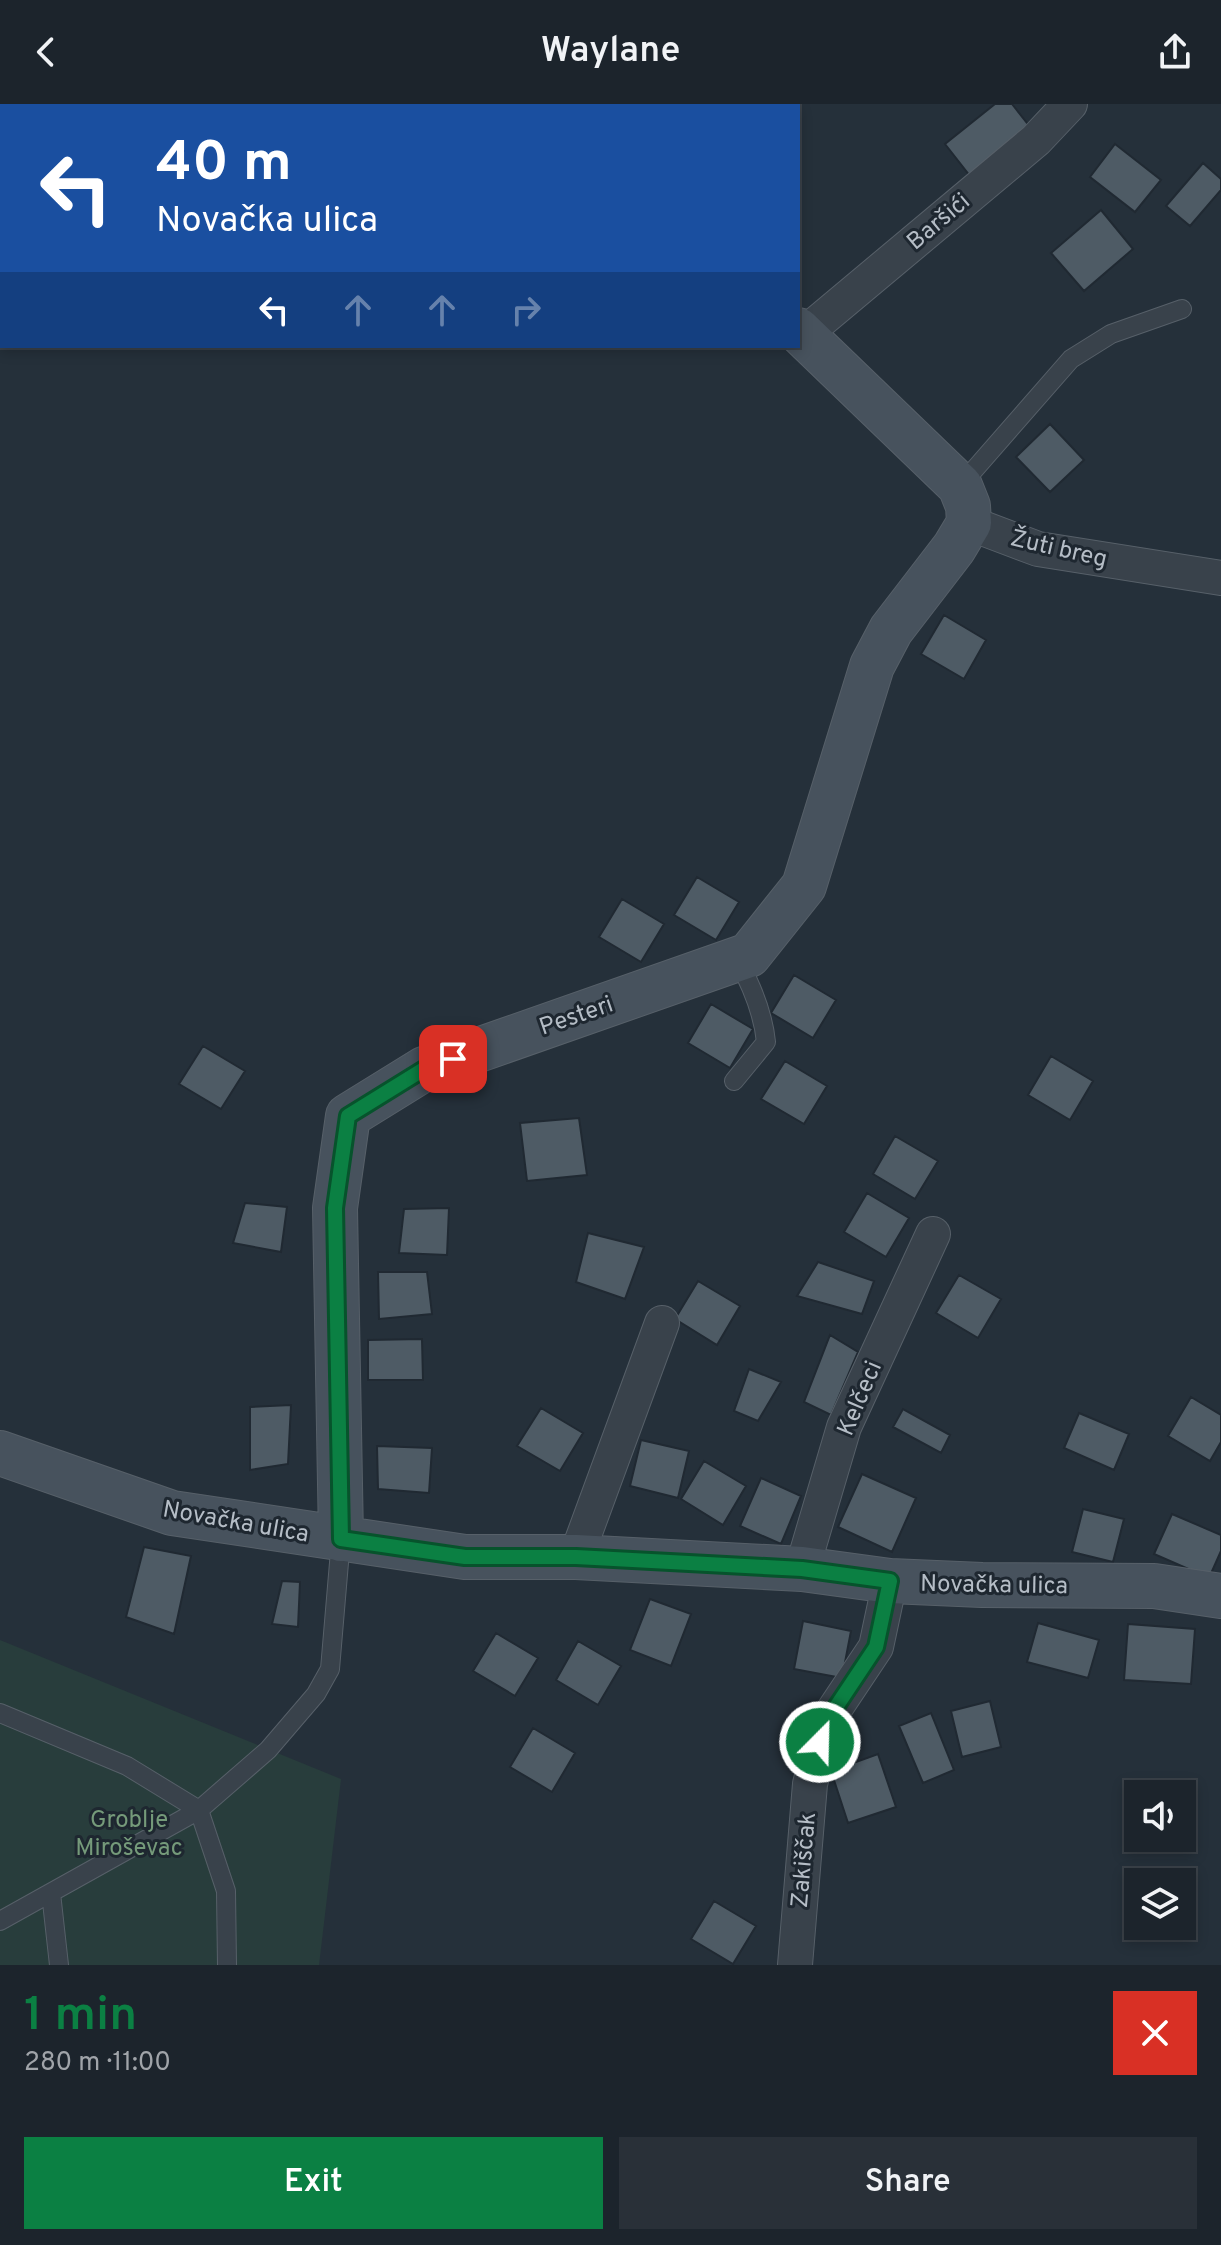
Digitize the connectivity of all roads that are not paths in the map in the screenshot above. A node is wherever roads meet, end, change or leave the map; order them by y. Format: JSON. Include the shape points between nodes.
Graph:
{"nodes":[{"id":1,"x":1070,"y":104,"type":"edge"},
{"id":2,"x":1182,"y":309,"type":"dead end"},
{"id":3,"x":801,"y":332,"type":"edge"},
{"id":4,"x":964,"y":505,"type":"junction"},
{"id":5,"x":1221,"y":578,"type":"edge"},
{"id":6,"x":737,"y":959,"type":"junction"},
{"id":7,"x":734,"y":1081,"type":"dead end"},
{"id":8,"x":933,"y":1234,"type":"dead end"},
{"id":9,"x":662,"y":1323,"type":"dead end"},
{"id":10,"x":0,"y":1453,"type":"edge"},
{"id":11,"x":341,"y":1539,"type":"junction"},
{"id":12,"x":576,"y":1557,"type":"junction"},
{"id":13,"x":802,"y":1569,"type":"junction"},
{"id":14,"x":890,"y":1581,"type":"junction"},
{"id":15,"x":1221,"y":1596,"type":"edge"},
{"id":16,"x":0,"y":1713,"type":"edge"},
{"id":17,"x":199,"y":1810,"type":"junction"},
{"id":18,"x":51,"y":1893,"type":"junction"},
{"id":19,"x":0,"y":1921,"type":"edge"},
{"id":20,"x":59,"y":1965,"type":"edge"},
{"id":21,"x":227,"y":1965,"type":"edge"},
{"id":22,"x":795,"y":1965,"type":"edge"}],
"edges":[{"from":1,"to":3,"type":"street","name":"Baršići","via":[[1036,140]]},
{"from":2,"to":4,"type":"lane","via":[[1111,334],[1071,359]]},
{"from":3,"to":4,"type":"street","name":"Žuti breg"},
{"from":4,"to":5,"type":"street","name":"Žuti breg","via":[[1038,549]]},
{"from":4,"to":6,"type":"street","name":"Pesteri","via":[[954,548],[891,630],[872,666],[804,886],[749,955]]},
{"from":6,"to":7,"type":"lane","via":[[753,988],[766,1042]]},
{"from":6,"to":11,"type":"street","name":"Pesteri","via":[[424,1069],[348,1116],[335,1208]]},
{"from":8,"to":13,"type":"street","name":"Kelčeci","via":[[844,1427]]},
{"from":9,"to":12,"type":"street"},
{"from":10,"to":11,"type":"street","name":"Novačka ulica","via":[[172,1513]]},
{"from":11,"to":12,"type":"street","name":"Novačka ulica","via":[[465,1557]]},
{"from":11,"to":17,"type":"lane","via":[[330,1669],[316,1694],[268,1750]]},
{"from":12,"to":13,"type":"street","name":"Novačka ulica"},
{"from":13,"to":14,"type":"street","name":"Novačka ulica"},
{"from":14,"to":15,"type":"street","name":"Novačka ulica","via":[[1154,1586]]},
{"from":14,"to":22,"type":"street","name":"Zakiščak","via":[[876,1647],[826,1722],[810,1784]]},
{"from":16,"to":17,"type":"lane","via":[[127,1766]]},
{"from":17,"to":18,"type":"lane"},
{"from":17,"to":21,"type":"lane","via":[[226,1891]]},
{"from":18,"to":19,"type":"lane"},
{"from":18,"to":20,"type":"lane"}]}
